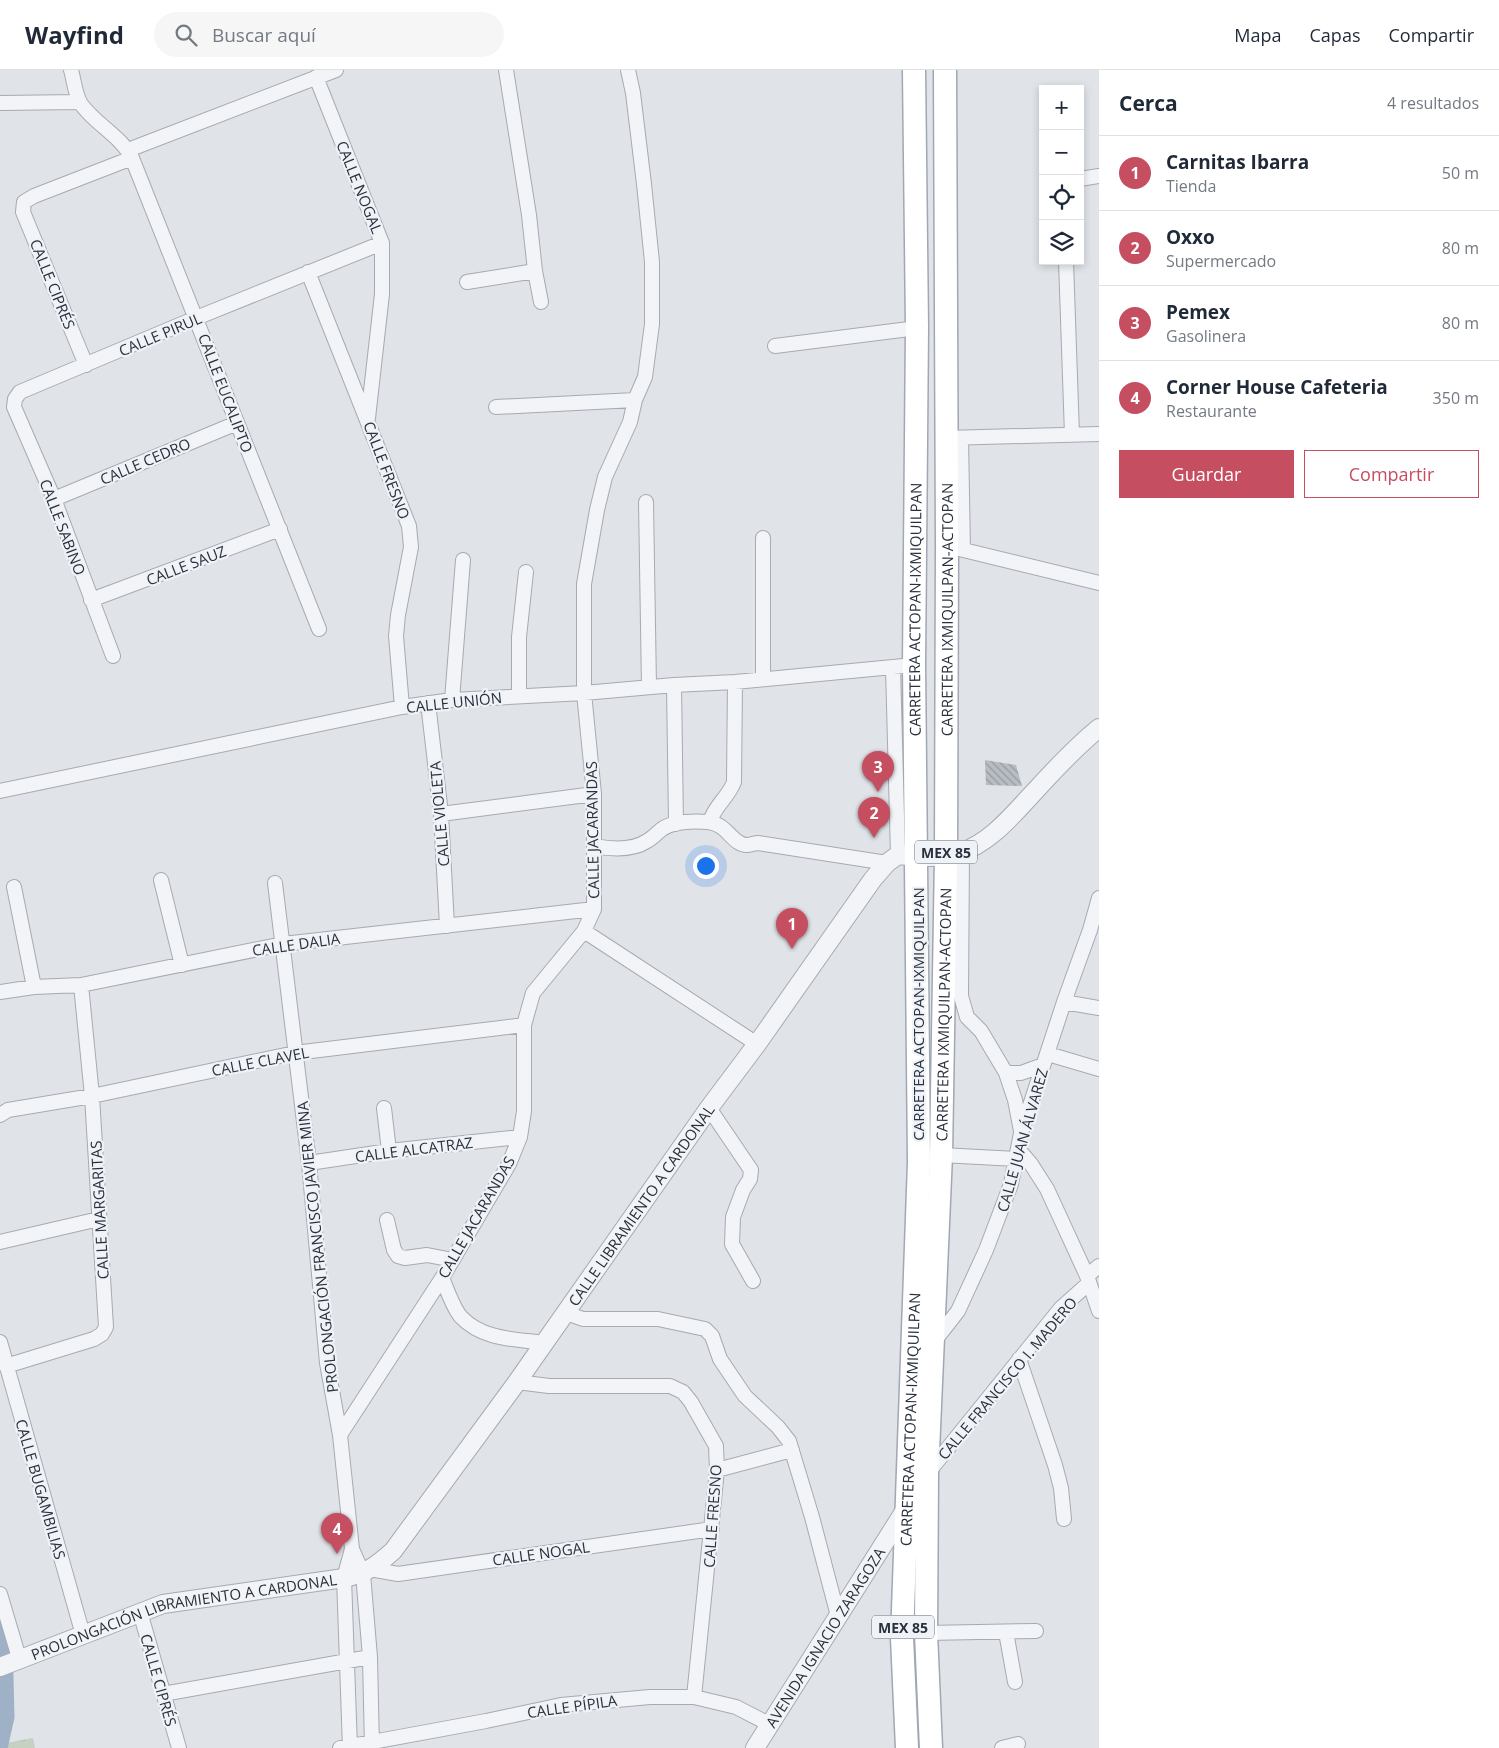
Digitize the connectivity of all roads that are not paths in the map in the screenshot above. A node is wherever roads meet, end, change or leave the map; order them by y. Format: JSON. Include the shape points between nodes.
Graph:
{"nodes":[{"id":1,"x":71,"y":70,"type":"edge"},
{"id":2,"x":336,"y":70,"type":"edge"},
{"id":3,"x":506,"y":70,"type":"edge"},
{"id":4,"x":628,"y":70,"type":"edge"},
{"id":5,"x":914,"y":70,"type":"edge"},
{"id":6,"x":945,"y":70,"type":"edge"},
{"id":7,"x":316,"y":77,"type":"junction"},
{"id":8,"x":80,"y":102,"type":"junction"},
{"id":9,"x":0,"y":103,"type":"edge"},
{"id":10,"x":130,"y":154,"type":"junction"},
{"id":11,"x":1099,"y":176,"type":"edge"},
{"id":12,"x":1084,"y":178,"type":"edge"},
{"id":13,"x":382,"y":243,"type":"junction"},
{"id":14,"x":1066,"y":265,"type":"edge"},
{"id":15,"x":535,"y":271,"type":"junction"},
{"id":16,"x":308,"y":272,"type":"junction"},
{"id":17,"x":467,"y":282,"type":"dead end"},
{"id":18,"x":541,"y":302,"type":"dead end"},
{"id":19,"x":196,"y":318,"type":"junction"},
{"id":20,"x":917,"y":328,"type":"junction"},
{"id":21,"x":775,"y":346,"type":"dead end"},
{"id":22,"x":86,"y":365,"type":"junction"},
{"id":23,"x":15,"y":399,"type":"joint"},
{"id":24,"x":635,"y":400,"type":"junction"},
{"id":25,"x":496,"y":407,"type":"dead end"},
{"id":26,"x":368,"y":420,"type":"junction"},
{"id":27,"x":237,"y":423,"type":"junction"},
{"id":28,"x":1099,"y":434,"type":"edge"},
{"id":29,"x":1072,"y":435,"type":"junction"},
{"id":30,"x":953,"y":438,"type":"junction"},
{"id":31,"x":54,"y":499,"type":"junction"},
{"id":32,"x":646,"y":502,"type":"dead end"},
{"id":33,"x":280,"y":529,"type":"junction"},
{"id":34,"x":763,"y":538,"type":"dead end"},
{"id":35,"x":955,"y":548,"type":"junction"},
{"id":36,"x":463,"y":560,"type":"dead end"},
{"id":37,"x":526,"y":572,"type":"dead end"},
{"id":38,"x":1099,"y":582,"type":"edge"},
{"id":39,"x":91,"y":600,"type":"junction"},
{"id":40,"x":319,"y":629,"type":"dead end"},
{"id":41,"x":112,"y":656,"type":"dead end"},
{"id":42,"x":904,"y":666,"type":"junction"},
{"id":43,"x":763,"y":678,"type":"junction"},
{"id":44,"x":735,"y":682,"type":"junction"},
{"id":45,"x":674,"y":685,"type":"junction"},
{"id":46,"x":649,"y":687,"type":"junction"},
{"id":47,"x":584,"y":693,"type":"junction"},
{"id":48,"x":519,"y":695,"type":"junction"},
{"id":49,"x":452,"y":700,"type":"junction"},
{"id":50,"x":428,"y":703,"type":"junction"},
{"id":51,"x":402,"y":707,"type":"junction"},
{"id":52,"x":1099,"y":728,"type":"edge"},
{"id":53,"x":0,"y":791,"type":"edge"},
{"id":54,"x":594,"y":794,"type":"junction"},
{"id":55,"x":441,"y":814,"type":"junction"},
{"id":56,"x":710,"y":822,"type":"junction"},
{"id":57,"x":676,"y":824,"type":"junction"},
{"id":58,"x":594,"y":846,"type":"junction"},
{"id":59,"x":954,"y":854,"type":"junction"},
{"id":60,"x":901,"y":858,"type":"junction"},
{"id":61,"x":161,"y":880,"type":"dead end"},
{"id":62,"x":275,"y":883,"type":"dead end"},
{"id":63,"x":14,"y":887,"type":"dead end"},
{"id":64,"x":1099,"y":898,"type":"edge"},
{"id":65,"x":594,"y":909,"type":"junction"},
{"id":66,"x":448,"y":926,"type":"junction"},
{"id":67,"x":584,"y":931,"type":"junction"},
{"id":68,"x":283,"y":944,"type":"junction"},
{"id":69,"x":182,"y":965,"type":"junction"},
{"id":70,"x":81,"y":985,"type":"junction"},
{"id":71,"x":34,"y":987,"type":"junction"},
{"id":72,"x":0,"y":992,"type":"edge"},
{"id":73,"x":1064,"y":1002,"type":"junction"},
{"id":74,"x":1099,"y":1008,"type":"edge"},
{"id":75,"x":524,"y":1025,"type":"junction"},
{"id":76,"x":758,"y":1044,"type":"junction"},
{"id":77,"x":295,"y":1053,"type":"junction"},
{"id":78,"x":1046,"y":1059,"type":"junction"},
{"id":79,"x":1099,"y":1069,"type":"edge"},
{"id":80,"x":1006,"y":1073,"type":"junction"},
{"id":81,"x":92,"y":1096,"type":"junction"},
{"id":82,"x":384,"y":1108,"type":"dead end"},
{"id":83,"x":709,"y":1108,"type":"junction"},
{"id":84,"x":0,"y":1115,"type":"edge"},
{"id":85,"x":1021,"y":1133,"type":"junction"},
{"id":86,"x":520,"y":1137,"type":"junction"},
{"id":87,"x":389,"y":1151,"type":"junction"},
{"id":88,"x":941,"y":1155,"type":"junction"},
{"id":89,"x":1018,"y":1155,"type":"junction"},
{"id":90,"x":308,"y":1163,"type":"junction"},
{"id":91,"x":99,"y":1220,"type":"junction"},
{"id":92,"x":388,"y":1220,"type":"dead end"},
{"id":93,"x":0,"y":1242,"type":"edge"},
{"id":94,"x":453,"y":1260,"type":"junction"},
{"id":95,"x":1099,"y":1266,"type":"edge"},
{"id":96,"x":442,"y":1278,"type":"junction"},
{"id":97,"x":1088,"y":1280,"type":"junction"},
{"id":98,"x":753,"y":1281,"type":"dead end"},
{"id":99,"x":1097,"y":1302,"type":"edge"},
{"id":100,"x":566,"y":1313,"type":"junction"},
{"id":101,"x":0,"y":1342,"type":"edge"},
{"id":102,"x":545,"y":1342,"type":"junction"},
{"id":103,"x":932,"y":1343,"type":"junction"},
{"id":104,"x":1019,"y":1359,"type":"junction"},
{"id":105,"x":6,"y":1366,"type":"junction"},
{"id":106,"x":517,"y":1382,"type":"junction"},
{"id":107,"x":340,"y":1435,"type":"junction"},
{"id":108,"x":792,"y":1450,"type":"junction"},
{"id":109,"x":717,"y":1470,"type":"junction"},
{"id":110,"x":927,"y":1474,"type":"junction"},
{"id":111,"x":908,"y":1505,"type":"junction"},
{"id":112,"x":1064,"y":1519,"type":"dead end"},
{"id":113,"x":712,"y":1529,"type":"junction"},
{"id":114,"x":352,"y":1549,"type":"junction"},
{"id":115,"x":366,"y":1571,"type":"junction"},
{"id":116,"x":344,"y":1578,"type":"junction"},
{"id":117,"x":0,"y":1594,"type":"edge"},
{"id":118,"x":140,"y":1612,"type":"junction"},
{"id":119,"x":838,"y":1616,"type":"junction"},
{"id":120,"x":1036,"y":1631,"type":"dead end"},
{"id":121,"x":1006,"y":1632,"type":"junction"},
{"id":122,"x":926,"y":1633,"type":"junction"},
{"id":123,"x":82,"y":1635,"type":"junction"},
{"id":124,"x":370,"y":1657,"type":"junction"},
{"id":125,"x":346,"y":1660,"type":"junction"},
{"id":126,"x":9,"y":1662,"type":"edge"},
{"id":127,"x":1015,"y":1682,"type":"dead end"},
{"id":128,"x":163,"y":1694,"type":"junction"},
{"id":129,"x":694,"y":1697,"type":"junction"},
{"id":130,"x":769,"y":1724,"type":"junction"},
{"id":131,"x":1018,"y":1744,"type":"dead end"},
{"id":132,"x":372,"y":1745,"type":"edge"},
{"id":133,"x":346,"y":1747,"type":"edge"},
{"id":134,"x":179,"y":1748,"type":"edge"},
{"id":135,"x":756,"y":1748,"type":"edge"},
{"id":136,"x":907,"y":1748,"type":"edge"},
{"id":137,"x":930,"y":1748,"type":"edge"},
{"id":138,"x":1002,"y":1748,"type":"edge"}],
"edges":[{"from":1,"to":8,"type":"street"},
{"from":2,"to":7,"type":"street"},
{"from":3,"to":15,"type":"street"},
{"from":4,"to":24,"type":"street","name":"CALLE JACARANDAS","via":[[652,262],[650,342],[645,377]]},
{"from":5,"to":20,"type":"main road","name":"CARRETERA ACTOPAN-IXMIQUILPAN","number":"MEX 85"},
{"from":6,"to":30,"type":"main road","name":"CARRETERA IXMIQUILPAN-ACTOPAN","number":"MEX 85"},
{"from":7,"to":10,"type":"street"},
{"from":7,"to":13,"type":"street","name":"CALLE NOGAL"},
{"from":8,"to":9,"type":"street"},
{"from":8,"to":10,"type":"street"},
{"from":10,"to":19,"type":"street","name":"CALLE EUCALIPTO"},
{"from":10,"to":22,"type":"street","name":"CALLE CIPRÉS","via":[[24,202],[23,212]]},
{"from":11,"to":12,"type":"street"},
{"from":13,"to":16,"type":"street","name":"CALLE PIRUL"},
{"from":13,"to":26,"type":"street","name":"CALLE NOGAL","via":[[382,294]]},
{"from":14,"to":29,"type":"street"},
{"from":15,"to":17,"type":"street"},
{"from":15,"to":18,"type":"street"},
{"from":16,"to":19,"type":"street","name":"CALLE PIRUL"},
{"from":16,"to":26,"type":"street","name":"CALLE FRESNO"},
{"from":19,"to":22,"type":"street","name":"CALLE PIRUL"},
{"from":19,"to":27,"type":"street","name":"CALLE EUCALIPTO"},
{"from":20,"to":21,"type":"street"},
{"from":20,"to":42,"type":"main road","name":"CARRETERA ACTOPAN-IXMIQUILPAN","number":"MEX 85"},
{"from":22,"to":23,"type":"street","name":"CALLE PIRUL","via":[[20,392]]},
{"from":23,"to":31,"type":"street","name":"CALLE SABINO","via":[[14,407]]},
{"from":24,"to":25,"type":"street"},
{"from":24,"to":47,"type":"street","name":"CALLE JACARANDAS","via":[[630,422],[605,476],[584,584]]},
{"from":26,"to":51,"type":"street","name":"CALLE FRESNO","via":[[409,526],[411,547],[396,636]]},
{"from":27,"to":31,"type":"street","name":"CALLE CEDRO"},
{"from":27,"to":33,"type":"street","name":"CALLE EUCALIPTO"},
{"from":28,"to":29,"type":"street"},
{"from":29,"to":30,"type":"street"},
{"from":30,"to":35,"type":"main road","name":"CARRETERA IXMIQUILPAN-ACTOPAN","number":"MEX 85"},
{"from":31,"to":39,"type":"street","name":"CALLE SABINO"},
{"from":32,"to":46,"type":"street"},
{"from":33,"to":39,"type":"street","name":"CALLE SAUZ"},
{"from":33,"to":40,"type":"street","name":"CALLE EUCALIPTO"},
{"from":34,"to":43,"type":"street"},
{"from":35,"to":38,"type":"street"},
{"from":35,"to":59,"type":"main road","name":"CARRETERA IXMIQUILPAN-ACTOPAN","number":"MEX 85"},
{"from":36,"to":49,"type":"street"},
{"from":37,"to":48,"type":"street","via":[[519,637]]},
{"from":39,"to":41,"type":"street","name":"CALLE SABINO"},
{"from":42,"to":43,"type":"street","name":"CALLE UNIÓN"},
{"from":42,"to":60,"type":"main road","name":"CARRETERA ACTOPAN-IXMIQUILPAN","number":"MEX 85"},
{"from":43,"to":44,"type":"street","name":"CALLE UNIÓN"},
{"from":44,"to":45,"type":"street","name":"CALLE UNIÓN"},
{"from":44,"to":56,"type":"street","via":[[734,782],[730,793],[712,813]]},
{"from":45,"to":46,"type":"street","name":"CALLE UNIÓN"},
{"from":45,"to":57,"type":"street"},
{"from":46,"to":47,"type":"street","name":"CALLE UNIÓN"},
{"from":47,"to":48,"type":"street","name":"CALLE UNIÓN"},
{"from":47,"to":54,"type":"street","name":"CALLE JACARANDAS"},
{"from":48,"to":49,"type":"street","name":"CALLE UNIÓN"},
{"from":49,"to":50,"type":"street","name":"CALLE UNIÓN"},
{"from":50,"to":51,"type":"street","name":"CALLE UNIÓN"},
{"from":50,"to":55,"type":"street","name":"CALLE VIOLETA"},
{"from":51,"to":53,"type":"street","name":"CALLE UNIÓN"},
{"from":52,"to":59,"type":"street","via":[[1077,746],[984,841]]},
{"from":54,"to":55,"type":"street"},
{"from":54,"to":58,"type":"street","name":"CALLE JACARANDAS"},
{"from":55,"to":66,"type":"street","name":"CALLE VIOLETA"},
{"from":56,"to":57,"type":"street"},
{"from":56,"to":60,"type":"street","via":[[725,828],[736,842],[746,845],[758,843]]},
{"from":57,"to":58,"type":"street","via":[[631,847],[610,849]]},
{"from":58,"to":65,"type":"street","name":"CALLE JACARANDAS"},
{"from":59,"to":60,"type":"street"},
{"from":59,"to":80,"type":"street","via":[[961,996],[967,1017],[981,1031]]},
{"from":59,"to":88,"type":"main road","name":"CARRETERA IXMIQUILPAN-ACTOPAN","number":"MEX 85"},
{"from":60,"to":76,"type":"street","name":"CALLE LIBRAMIENTO A CARDONAL","via":[[873,880]]},
{"from":60,"to":111,"type":"main road","name":"CARRETERA ACTOPAN-IXMIQUILPAN","number":"MEX 85","via":[[919,1162]]},
{"from":61,"to":69,"type":"street"},
{"from":62,"to":68,"type":"street","name":"PROLONGACIÓN FRANCISCO JAVIER MINA"},
{"from":63,"to":71,"type":"street"},
{"from":64,"to":73,"type":"street","name":"CALLE JUAN ÁLVAREZ"},
{"from":65,"to":66,"type":"street","name":"CALLE DALIA"},
{"from":65,"to":67,"type":"street","name":"CALLE JACARANDAS"},
{"from":66,"to":68,"type":"street","name":"CALLE DALIA"},
{"from":67,"to":75,"type":"street","name":"CALLE JACARANDAS","via":[[533,992]]},
{"from":67,"to":76,"type":"street"},
{"from":68,"to":69,"type":"street","name":"CALLE DALIA"},
{"from":68,"to":77,"type":"street","name":"PROLONGACIÓN FRANCISCO JAVIER MINA"},
{"from":69,"to":70,"type":"street","name":"CALLE DALIA"},
{"from":70,"to":71,"type":"street","name":"CALLE DALIA"},
{"from":70,"to":81,"type":"street","name":"CALLE MARGARITAS"},
{"from":71,"to":72,"type":"street","name":"CALLE DALIA"},
{"from":73,"to":74,"type":"street"},
{"from":73,"to":78,"type":"street","name":"CALLE JUAN ÁLVAREZ"},
{"from":75,"to":77,"type":"street","name":"CALLE CLAVEL"},
{"from":75,"to":86,"type":"street","name":"CALLE JACARANDAS","via":[[524,1111]]},
{"from":76,"to":83,"type":"street","name":"CALLE LIBRAMIENTO A CARDONAL"},
{"from":77,"to":81,"type":"street","name":"CALLE CLAVEL"},
{"from":77,"to":90,"type":"street","name":"PROLONGACIÓN FRANCISCO JAVIER MINA"},
{"from":78,"to":79,"type":"street"},
{"from":78,"to":80,"type":"street","via":[[1021,1073]]},
{"from":78,"to":85,"type":"street","name":"CALLE JUAN ÁLVAREZ"},
{"from":80,"to":85,"type":"street"},
{"from":81,"to":84,"type":"street","name":"CALLE CLAVEL","via":[[8,1110]]},
{"from":81,"to":91,"type":"street","name":"CALLE MARGARITAS"},
{"from":82,"to":87,"type":"street"},
{"from":83,"to":98,"type":"street","via":[[751,1170],[750,1180],[733,1217],[732,1244]]},
{"from":83,"to":100,"type":"street","name":"CALLE LIBRAMIENTO A CARDONAL"},
{"from":85,"to":89,"type":"street","name":"CALLE JUAN ÁLVAREZ"},
{"from":86,"to":87,"type":"street","name":"CALLE ALCATRAZ"},
{"from":86,"to":94,"type":"street","name":"CALLE JACARANDAS","via":[[510,1164]]},
{"from":87,"to":90,"type":"street","name":"CALLE ALCATRAZ"},
{"from":88,"to":89,"type":"street"},
{"from":88,"to":103,"type":"main road","name":"CARRETERA IXMIQUILPAN-ACTOPAN","number":"MEX 85"},
{"from":89,"to":97,"type":"street","via":[[1032,1164],[1047,1189]]},
{"from":89,"to":103,"type":"street","name":"CALLE JUAN ÁLVAREZ","via":[[1011,1184],[986,1250],[958,1311]]},
{"from":90,"to":107,"type":"street","name":"PROLONGACIÓN FRANCISCO JAVIER MINA","via":[[327,1363]]},
{"from":91,"to":93,"type":"street"},
{"from":91,"to":105,"type":"street","name":"CALLE MARGARITAS","via":[[106,1326],[102,1334]]},
{"from":92,"to":94,"type":"street","via":[[398,1256],[427,1255]]},
{"from":94,"to":96,"type":"street","name":"CALLE JACARANDAS"},
{"from":95,"to":97,"type":"street","name":"CALLE FRANCISCO I. MADERO"},
{"from":96,"to":102,"type":"street","via":[[460,1316],[479,1331],[498,1338]]},
{"from":96,"to":107,"type":"street","name":"CALLE JACARANDAS"},
{"from":97,"to":99,"type":"street"},
{"from":97,"to":104,"type":"street","name":"CALLE FRANCISCO I. MADERO"},
{"from":100,"to":102,"type":"street","name":"CALLE LIBRAMIENTO A CARDONAL"},
{"from":100,"to":108,"type":"street","via":[[583,1319],[658,1319],[705,1329],[712,1336],[720,1359],[744,1396],[778,1427]]},
{"from":101,"to":105,"type":"street","name":"CALLE BUGAMBILIAS"},
{"from":102,"to":106,"type":"street","name":"CALLE LIBRAMIENTO A CARDONAL"},
{"from":103,"to":110,"type":"main road","name":"CARRETERA IXMIQUILPAN-ACTOPAN","number":"MEX 85"},
{"from":104,"to":110,"type":"street","name":"CALLE FRANCISCO I. MADERO"},
{"from":104,"to":112,"type":"street","via":[[1056,1465]]},
{"from":105,"to":123,"type":"street","name":"CALLE BUGAMBILIAS"},
{"from":106,"to":109,"type":"street","name":"CALLE FRESNO","via":[[549,1386],[670,1386],[683,1392],[691,1402],[716,1446]]},
{"from":106,"to":115,"type":"street","name":"CALLE LIBRAMIENTO A CARDONAL","via":[[393,1550]]},
{"from":107,"to":114,"type":"street","name":"PROLONGACIÓN FRANCISCO JAVIER MINA"},
{"from":108,"to":109,"type":"street"},
{"from":108,"to":119,"type":"street"},
{"from":109,"to":113,"type":"street","name":"CALLE FRESNO"},
{"from":110,"to":111,"type":"street","name":"AVENIDA IGNACIO ZARAGOZA"},
{"from":110,"to":122,"type":"main road","name":"CARRETERA IXMIQUILPAN-ACTOPAN","number":"MEX 85"},
{"from":111,"to":119,"type":"street","name":"AVENIDA IGNACIO ZARAGOZA"},
{"from":111,"to":136,"type":"main road","name":"CARRETERA ACTOPAN-IXMIQUILPAN","number":"MEX 85","via":[[902,1638]]},
{"from":113,"to":115,"type":"street","name":"CALLE NOGAL","via":[[398,1574]]},
{"from":113,"to":129,"type":"street","name":"CALLE FRESNO"},
{"from":114,"to":115,"type":"street","name":"PROLONGACIÓN FRANCISCO JAVIER MINA"},
{"from":114,"to":116,"type":"street","name":"PROLONGACIÓN FRANCISCO JAVIER MINA"},
{"from":115,"to":116,"type":"street","name":"PROLONGACIÓN LIBRAMIENTO A CARDONAL"},
{"from":115,"to":124,"type":"street","name":"PROLONGACIÓN FRANCISCO JAVIER MINA"},
{"from":116,"to":118,"type":"street","name":"PROLONGACIÓN LIBRAMIENTO A CARDONAL","via":[[163,1604]]},
{"from":116,"to":125,"type":"street","name":"PROLONGACIÓN FRANCISCO JAVIER MINA"},
{"from":117,"to":126,"type":"street"},
{"from":118,"to":123,"type":"street","name":"PROLONGACIÓN LIBRAMIENTO A CARDONAL"},
{"from":118,"to":128,"type":"street","name":"CALLE CIPRÉS"},
{"from":119,"to":130,"type":"street","name":"AVENIDA IGNACIO ZARAGOZA"},
{"from":120,"to":121,"type":"street"},
{"from":121,"to":122,"type":"street"},
{"from":121,"to":127,"type":"street"},
{"from":122,"to":137,"type":"main road","name":"CARRETERA IXMIQUILPAN-ACTOPAN","number":"MEX 85"},
{"from":123,"to":126,"type":"street","name":"PROLONGACIÓN LIBRAMIENTO A CARDONAL"},
{"from":124,"to":125,"type":"street"},
{"from":124,"to":132,"type":"street","name":"PROLONGACIÓN FRANCISCO JAVIER MINA"},
{"from":125,"to":128,"type":"street"},
{"from":125,"to":133,"type":"street","name":"PROLONGACIÓN FRANCISCO JAVIER MINA"},
{"from":128,"to":134,"type":"street","name":"CALLE CIPRÉS"},
{"from":129,"to":130,"type":"street","name":"CALLE PÍPILA","via":[[736,1707]]},
{"from":129,"to":132,"type":"street","name":"CALLE PÍPILA","via":[[650,1696],[561,1704]]},
{"from":130,"to":135,"type":"street","name":"AVENIDA IGNACIO ZARAGOZA"},
{"from":131,"to":138,"type":"street"},
{"from":132,"to":133,"type":"street","name":"CALLE PÍPILA"}]}
